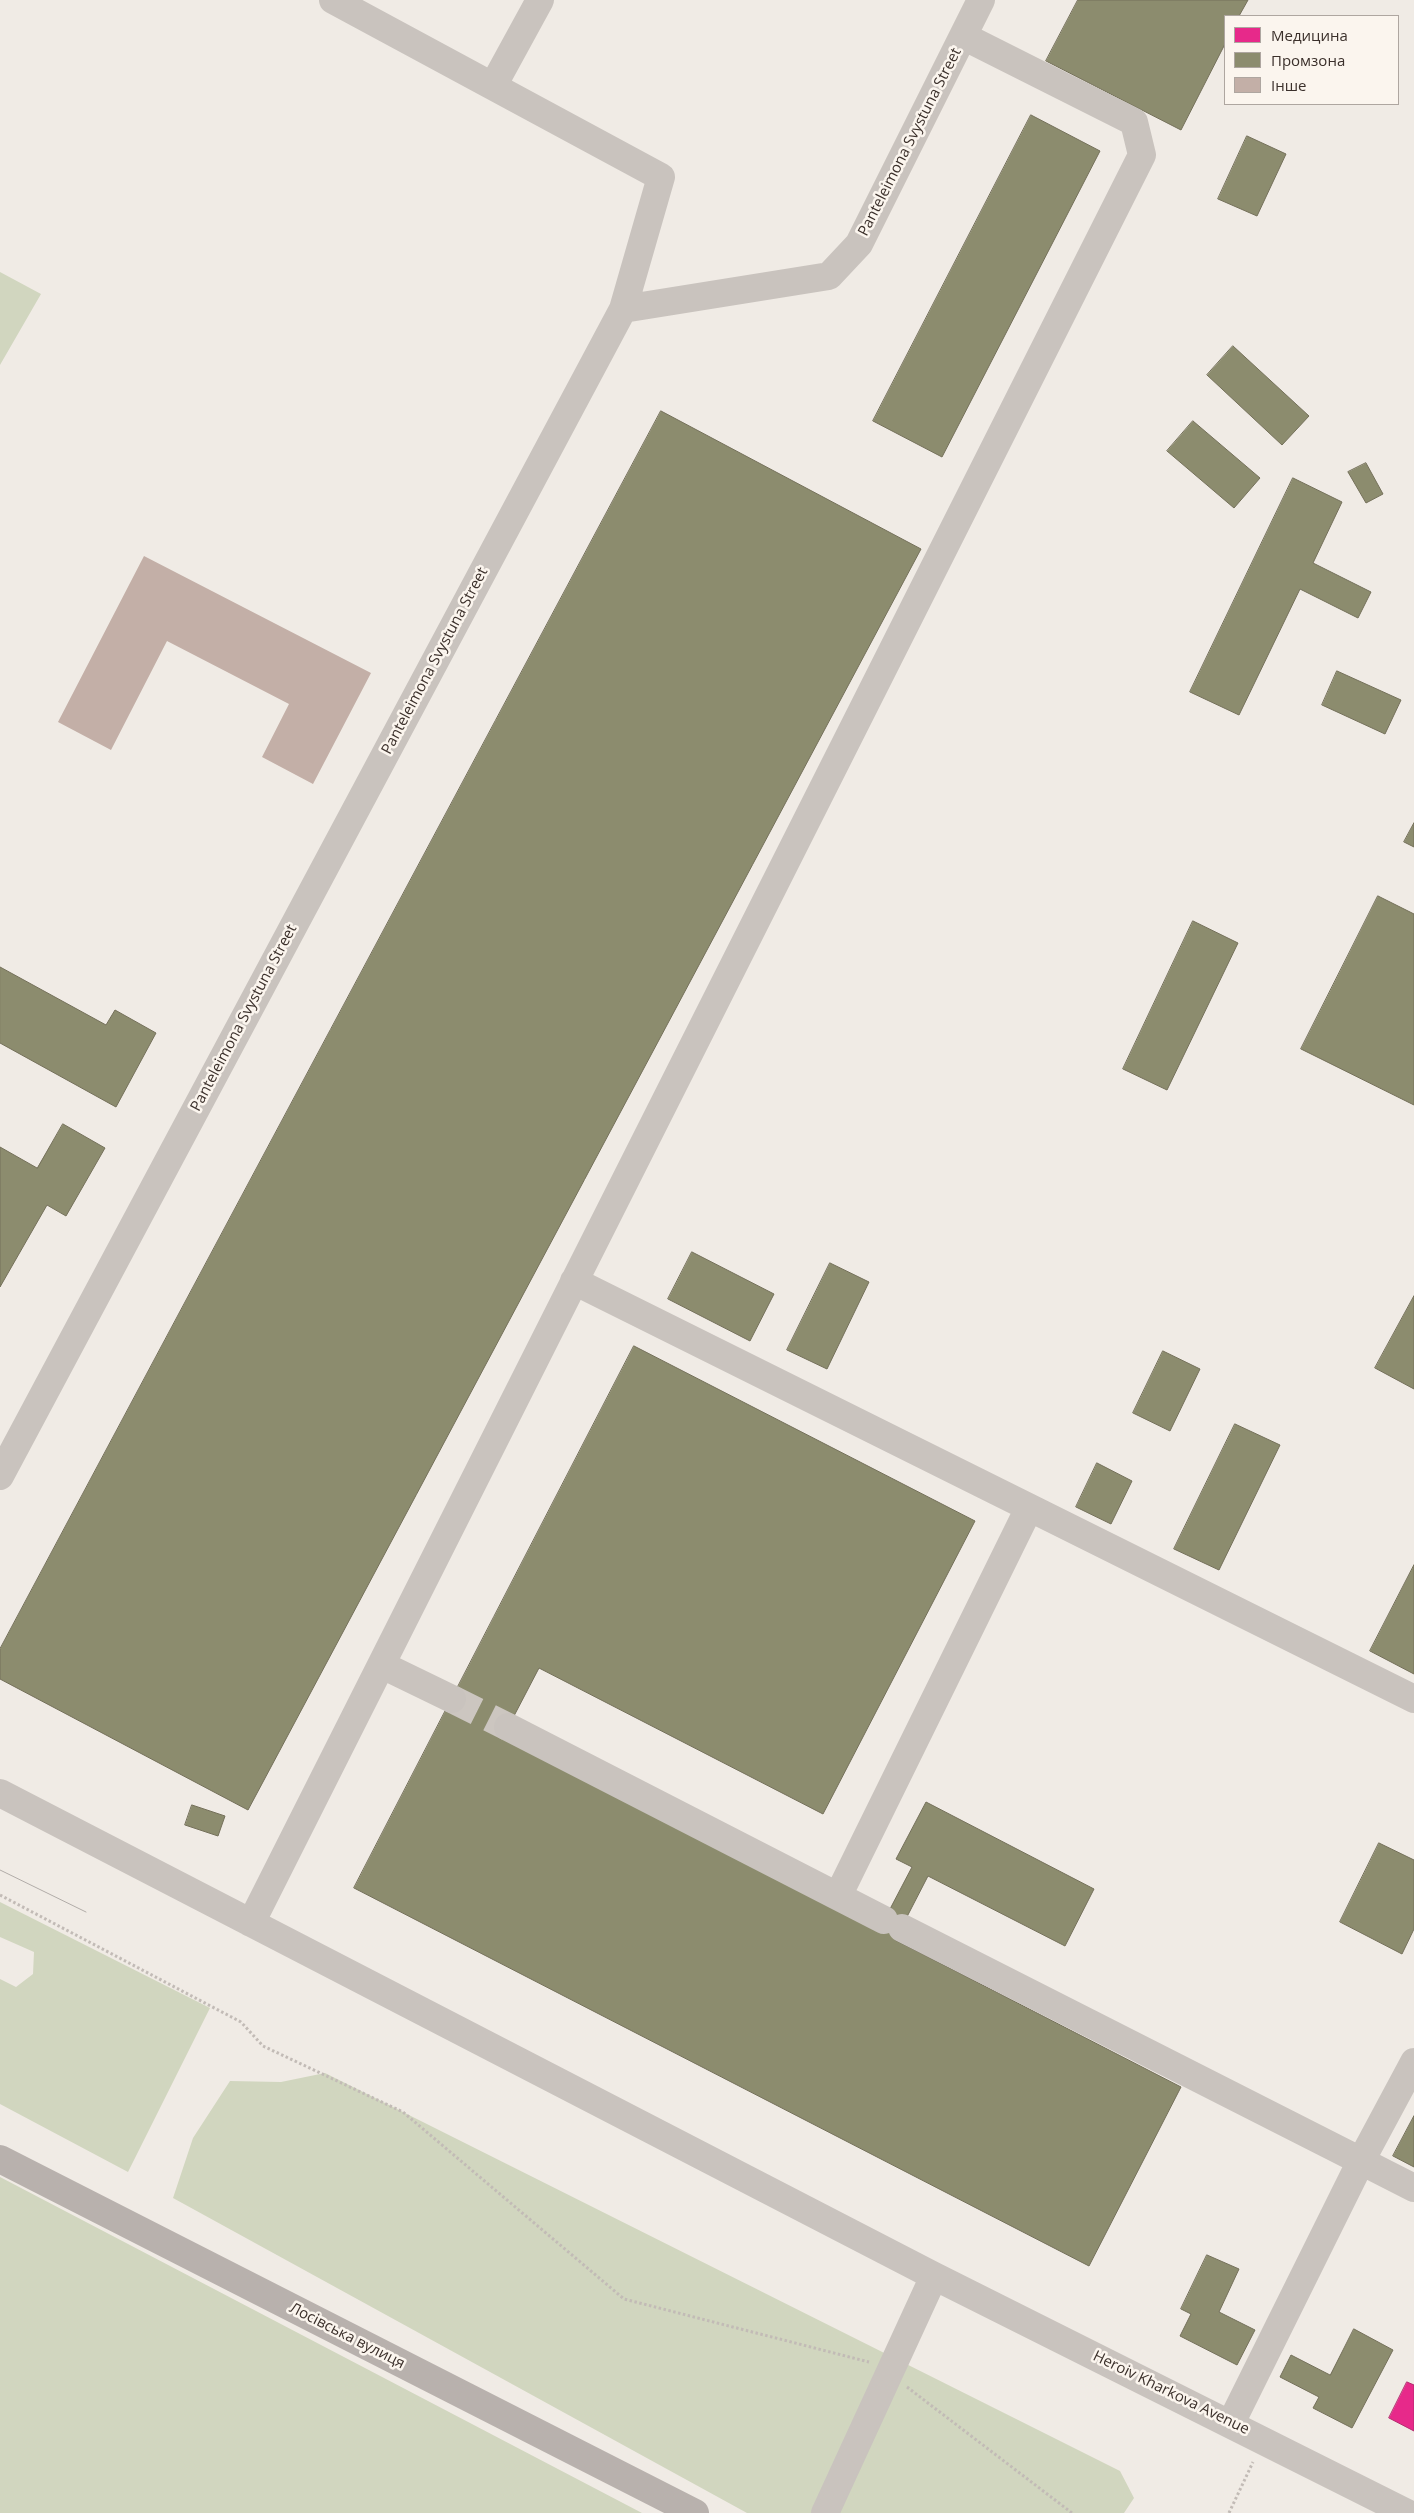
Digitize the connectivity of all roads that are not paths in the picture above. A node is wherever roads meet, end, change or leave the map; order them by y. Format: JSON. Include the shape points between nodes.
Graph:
{"nodes":[{"id":1,"x":334,"y":0,"type":"edge"},
{"id":2,"x":540,"y":0,"type":"edge"},
{"id":3,"x":982,"y":0,"type":"edge"},
{"id":4,"x":963,"y":36,"type":"junction"},
{"id":5,"x":493,"y":86,"type":"junction"},
{"id":6,"x":623,"y":309,"type":"junction"},
{"id":7,"x":574,"y":1281,"type":"junction"},
{"id":8,"x":0,"y":1476,"type":"edge"},
{"id":9,"x":1029,"y":1508,"type":"junction"},
{"id":10,"x":384,"y":1666,"type":"dead end"},
{"id":11,"x":452,"y":1699,"type":"tunnel mouth"},
{"id":12,"x":1414,"y":1700,"type":"edge"},
{"id":13,"x":508,"y":1727,"type":"tunnel mouth"},
{"id":14,"x":0,"y":1794,"type":"edge"},
{"id":15,"x":838,"y":1896,"type":"junction"},
{"id":16,"x":250,"y":1923,"type":"junction"},
{"id":17,"x":1414,"y":2062,"type":"edge"},
{"id":18,"x":0,"y":2159,"type":"edge"},
{"id":19,"x":1361,"y":2161,"type":"junction"},
{"id":20,"x":1414,"y":2188,"type":"edge"},
{"id":21,"x":934,"y":2276,"type":"junction"},
{"id":22,"x":1231,"y":2423,"type":"junction"},
{"id":23,"x":695,"y":2513,"type":"edge"},
{"id":24,"x":825,"y":2513,"type":"edge"},
{"id":25,"x":1407,"y":2513,"type":"edge"}],
"edges":[{"from":1,"to":5,"type":"street"},
{"from":2,"to":5,"type":"street"},
{"from":3,"to":4,"type":"street","name":"Panteleimona Svystuna Street"},
{"from":4,"to":6,"type":"street","name":"Panteleimona Svystuna Street","via":[[859,244],[829,276]]},
{"from":4,"to":7,"type":"street","via":[[1134,122],[1142,155]]},
{"from":5,"to":6,"type":"street","via":[[661,177]]},
{"from":6,"to":8,"type":"street","name":"Panteleimona Svystuna Street"},
{"from":7,"to":9,"type":"street"},
{"from":7,"to":16,"type":"street"},
{"from":9,"to":12,"type":"street"},
{"from":9,"to":15,"type":"street"},
{"from":10,"to":11,"type":"street"},
{"from":13,"to":15,"type":"street"},
{"from":14,"to":16,"type":"street","name":"Heroiv Kharkova Avenue"},
{"from":15,"to":19,"type":"street"},
{"from":16,"to":21,"type":"street","name":"Heroiv Kharkova Avenue"},
{"from":17,"to":19,"type":"street"},
{"from":18,"to":23,"type":"main road","name":"Лосівська вулиця"},
{"from":19,"to":20,"type":"street"},
{"from":19,"to":22,"type":"street"},
{"from":21,"to":22,"type":"street","name":"Heroiv Kharkova Avenue"},
{"from":21,"to":24,"type":"street"},
{"from":22,"to":25,"type":"street","name":"Heroiv Kharkova Avenue"}]}
